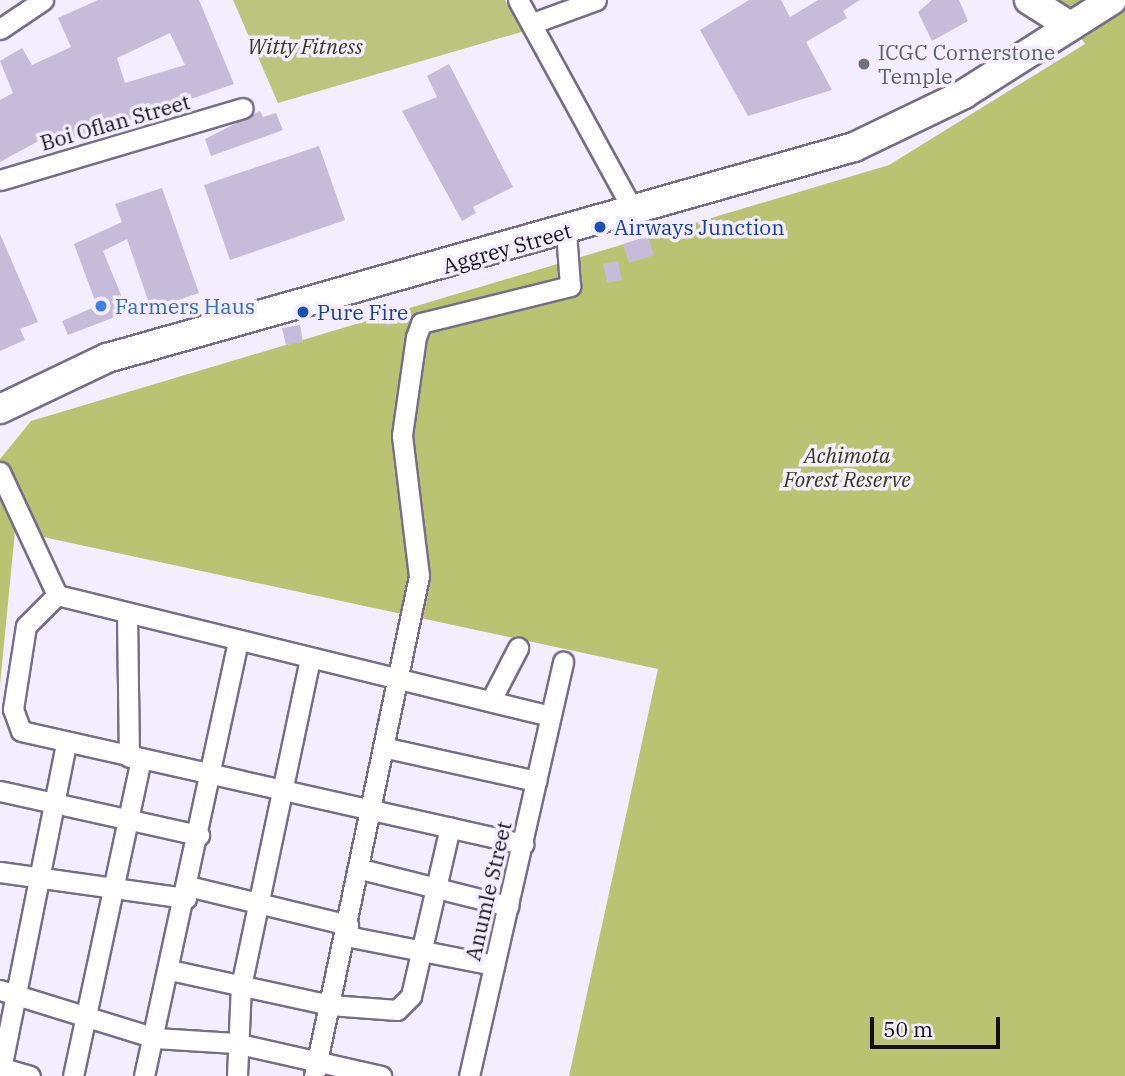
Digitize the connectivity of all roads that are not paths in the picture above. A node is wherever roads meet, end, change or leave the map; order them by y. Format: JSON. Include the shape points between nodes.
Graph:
{"nodes":[{"id":1,"x":43,"y":0,"type":"edge"},
{"id":2,"x":518,"y":0,"type":"edge"},
{"id":3,"x":596,"y":0,"type":"edge"},
{"id":4,"x":1112,"y":0,"type":"edge"},
{"id":5,"x":1032,"y":4,"type":"edge"},
{"id":6,"x":533,"y":23,"type":"junction"},
{"id":7,"x":1070,"y":26,"type":"junction"},
{"id":8,"x":0,"y":29,"type":"edge"},
{"id":9,"x":1034,"y":48,"type":"junction"},
{"id":10,"x":243,"y":108,"type":"dead end"},
{"id":11,"x":0,"y":180,"type":"edge"},
{"id":12,"x":634,"y":212,"type":"junction"},
{"id":13,"x":566,"y":231,"type":"junction"},
{"id":14,"x":0,"y":408,"type":"edge"},
{"id":15,"x":0,"y":472,"type":"edge"},
{"id":16,"x":57,"y":595,"type":"junction"},
{"id":17,"x":127,"y":615,"type":"junction"},
{"id":18,"x":238,"y":641,"type":"junction"},
{"id":19,"x":517,"y":648,"type":"dead end"},
{"id":20,"x":310,"y":658,"type":"junction"},
{"id":21,"x":563,"y":662,"type":"dead end"},
{"id":22,"x":399,"y":680,"type":"junction"},
{"id":23,"x":491,"y":700,"type":"junction"},
{"id":24,"x":550,"y":716,"type":"junction"},
{"id":25,"x":66,"y":744,"type":"junction"},
{"id":26,"x":387,"y":748,"type":"junction"},
{"id":27,"x":135,"y":758,"type":"junction"},
{"id":28,"x":214,"y":775,"type":"junction"},
{"id":29,"x":536,"y":781,"type":"junction"},
{"id":30,"x":0,"y":791,"type":"edge"},
{"id":31,"x":286,"y":791,"type":"junction"},
{"id":32,"x":53,"y":805,"type":"junction"},
{"id":33,"x":374,"y":811,"type":"junction"},
{"id":34,"x":128,"y":819,"type":"junction"},
{"id":35,"x":450,"y":827,"type":"junction"},
{"id":36,"x":200,"y":835,"type":"junction"},
{"id":37,"x":523,"y":844,"type":"junction"},
{"id":38,"x":361,"y":869,"type":"junction"},
{"id":39,"x":0,"y":872,"type":"edge"},
{"id":40,"x":40,"y":876,"type":"junction"},
{"id":41,"x":115,"y":885,"type":"junction"},
{"id":42,"x":436,"y":888,"type":"junction"},
{"id":43,"x":187,"y":892,"type":"junction"},
{"id":44,"x":259,"y":903,"type":"junction"},
{"id":45,"x":508,"y":906,"type":"junction"},
{"id":46,"x":347,"y":930,"type":"junction"},
{"id":47,"x":422,"y":953,"type":"junction"},
{"id":48,"x":494,"y":965,"type":"junction"},
{"id":49,"x":170,"y":971,"type":"junction"},
{"id":50,"x":241,"y":986,"type":"junction"},
{"id":51,"x":8,"y":992,"type":"edge"},
{"id":52,"x":330,"y":1006,"type":"junction"},
{"id":53,"x":89,"y":1013,"type":"junction"},
{"id":54,"x":155,"y":1038,"type":"junction"},
{"id":55,"x":235,"y":1043,"type":"junction"},
{"id":56,"x":316,"y":1070,"type":"edge"},
{"id":57,"x":1,"y":1071,"type":"edge"},
{"id":58,"x":30,"y":1076,"type":"edge"},
{"id":59,"x":73,"y":1076,"type":"edge"},
{"id":60,"x":144,"y":1076,"type":"edge"},
{"id":61,"x":237,"y":1076,"type":"edge"},
{"id":62,"x":381,"y":1076,"type":"edge"},
{"id":63,"x":469,"y":1076,"type":"edge"}],
"edges":[{"from":1,"to":8,"type":"street"},
{"from":2,"to":6,"type":"street"},
{"from":3,"to":6,"type":"street"},
{"from":4,"to":7,"type":"main road","name":"Aggrey Street"},
{"from":5,"to":7,"type":"main road"},
{"from":5,"to":9,"type":"main road"},
{"from":6,"to":12,"type":"street"},
{"from":7,"to":9,"type":"main road","name":"Aggrey Street"},
{"from":9,"to":12,"type":"main road","name":"Aggrey Street","via":[[964,94],[854,147]]},
{"from":10,"to":11,"type":"street","name":"Boi Oflan Street"},
{"from":12,"to":13,"type":"main road","name":"Aggrey Street"},
{"from":13,"to":14,"type":"main road","name":"Aggrey Street","via":[[107,358]]},
{"from":13,"to":22,"type":"street","via":[[570,286],[421,323],[415,337],[402,435],[419,576]]},
{"from":15,"to":16,"type":"street"},
{"from":16,"to":17,"type":"street"},
{"from":16,"to":25,"type":"street","via":[[26,626],[13,722],[21,731]]},
{"from":17,"to":18,"type":"street"},
{"from":17,"to":27,"type":"street"},
{"from":18,"to":20,"type":"street"},
{"from":18,"to":28,"type":"street"},
{"from":19,"to":23,"type":"street"},
{"from":20,"to":22,"type":"street"},
{"from":20,"to":31,"type":"street"},
{"from":21,"to":24,"type":"street","name":"Anumle Street"},
{"from":22,"to":23,"type":"street"},
{"from":22,"to":26,"type":"street"},
{"from":23,"to":24,"type":"street"},
{"from":24,"to":29,"type":"street","name":"Anumle Street"},
{"from":25,"to":27,"type":"street"},
{"from":25,"to":32,"type":"street"},
{"from":26,"to":29,"type":"street"},
{"from":26,"to":33,"type":"street"},
{"from":27,"to":28,"type":"street"},
{"from":27,"to":34,"type":"street"},
{"from":28,"to":31,"type":"street"},
{"from":28,"to":36,"type":"street"},
{"from":29,"to":37,"type":"street","name":"Anumle Street"},
{"from":30,"to":32,"type":"street"},
{"from":31,"to":33,"type":"street"},
{"from":31,"to":44,"type":"street"},
{"from":32,"to":34,"type":"street"},
{"from":32,"to":40,"type":"street"},
{"from":33,"to":35,"type":"street"},
{"from":33,"to":38,"type":"street"},
{"from":34,"to":36,"type":"street"},
{"from":34,"to":41,"type":"street"},
{"from":35,"to":37,"type":"street"},
{"from":35,"to":42,"type":"street"},
{"from":36,"to":43,"type":"street"},
{"from":37,"to":45,"type":"street","name":"Anumle Street"},
{"from":38,"to":42,"type":"street"},
{"from":38,"to":46,"type":"street"},
{"from":39,"to":40,"type":"street"},
{"from":40,"to":41,"type":"street"},
{"from":40,"to":51,"type":"street"},
{"from":41,"to":43,"type":"street"},
{"from":41,"to":53,"type":"street"},
{"from":42,"to":45,"type":"street"},
{"from":42,"to":47,"type":"street"},
{"from":43,"to":44,"type":"street"},
{"from":43,"to":49,"type":"street"},
{"from":44,"to":46,"type":"street"},
{"from":44,"to":50,"type":"street"},
{"from":45,"to":48,"type":"street","name":"Anumle Street"},
{"from":46,"to":47,"type":"street"},
{"from":46,"to":52,"type":"street"},
{"from":47,"to":48,"type":"street"},
{"from":47,"to":52,"type":"street","via":[[411,996],[397,1010]]},
{"from":48,"to":63,"type":"street","name":"Anumle Street"},
{"from":49,"to":50,"type":"street"},
{"from":49,"to":54,"type":"street"},
{"from":50,"to":52,"type":"street"},
{"from":50,"to":55,"type":"street"},
{"from":51,"to":53,"type":"street"},
{"from":51,"to":57,"type":"street"},
{"from":52,"to":56,"type":"street"},
{"from":53,"to":54,"type":"street"},
{"from":53,"to":59,"type":"street"},
{"from":54,"to":55,"type":"street"},
{"from":54,"to":60,"type":"street"},
{"from":55,"to":56,"type":"street"},
{"from":55,"to":61,"type":"street"},
{"from":56,"to":62,"type":"street"},
{"from":57,"to":58,"type":"street"}]}
